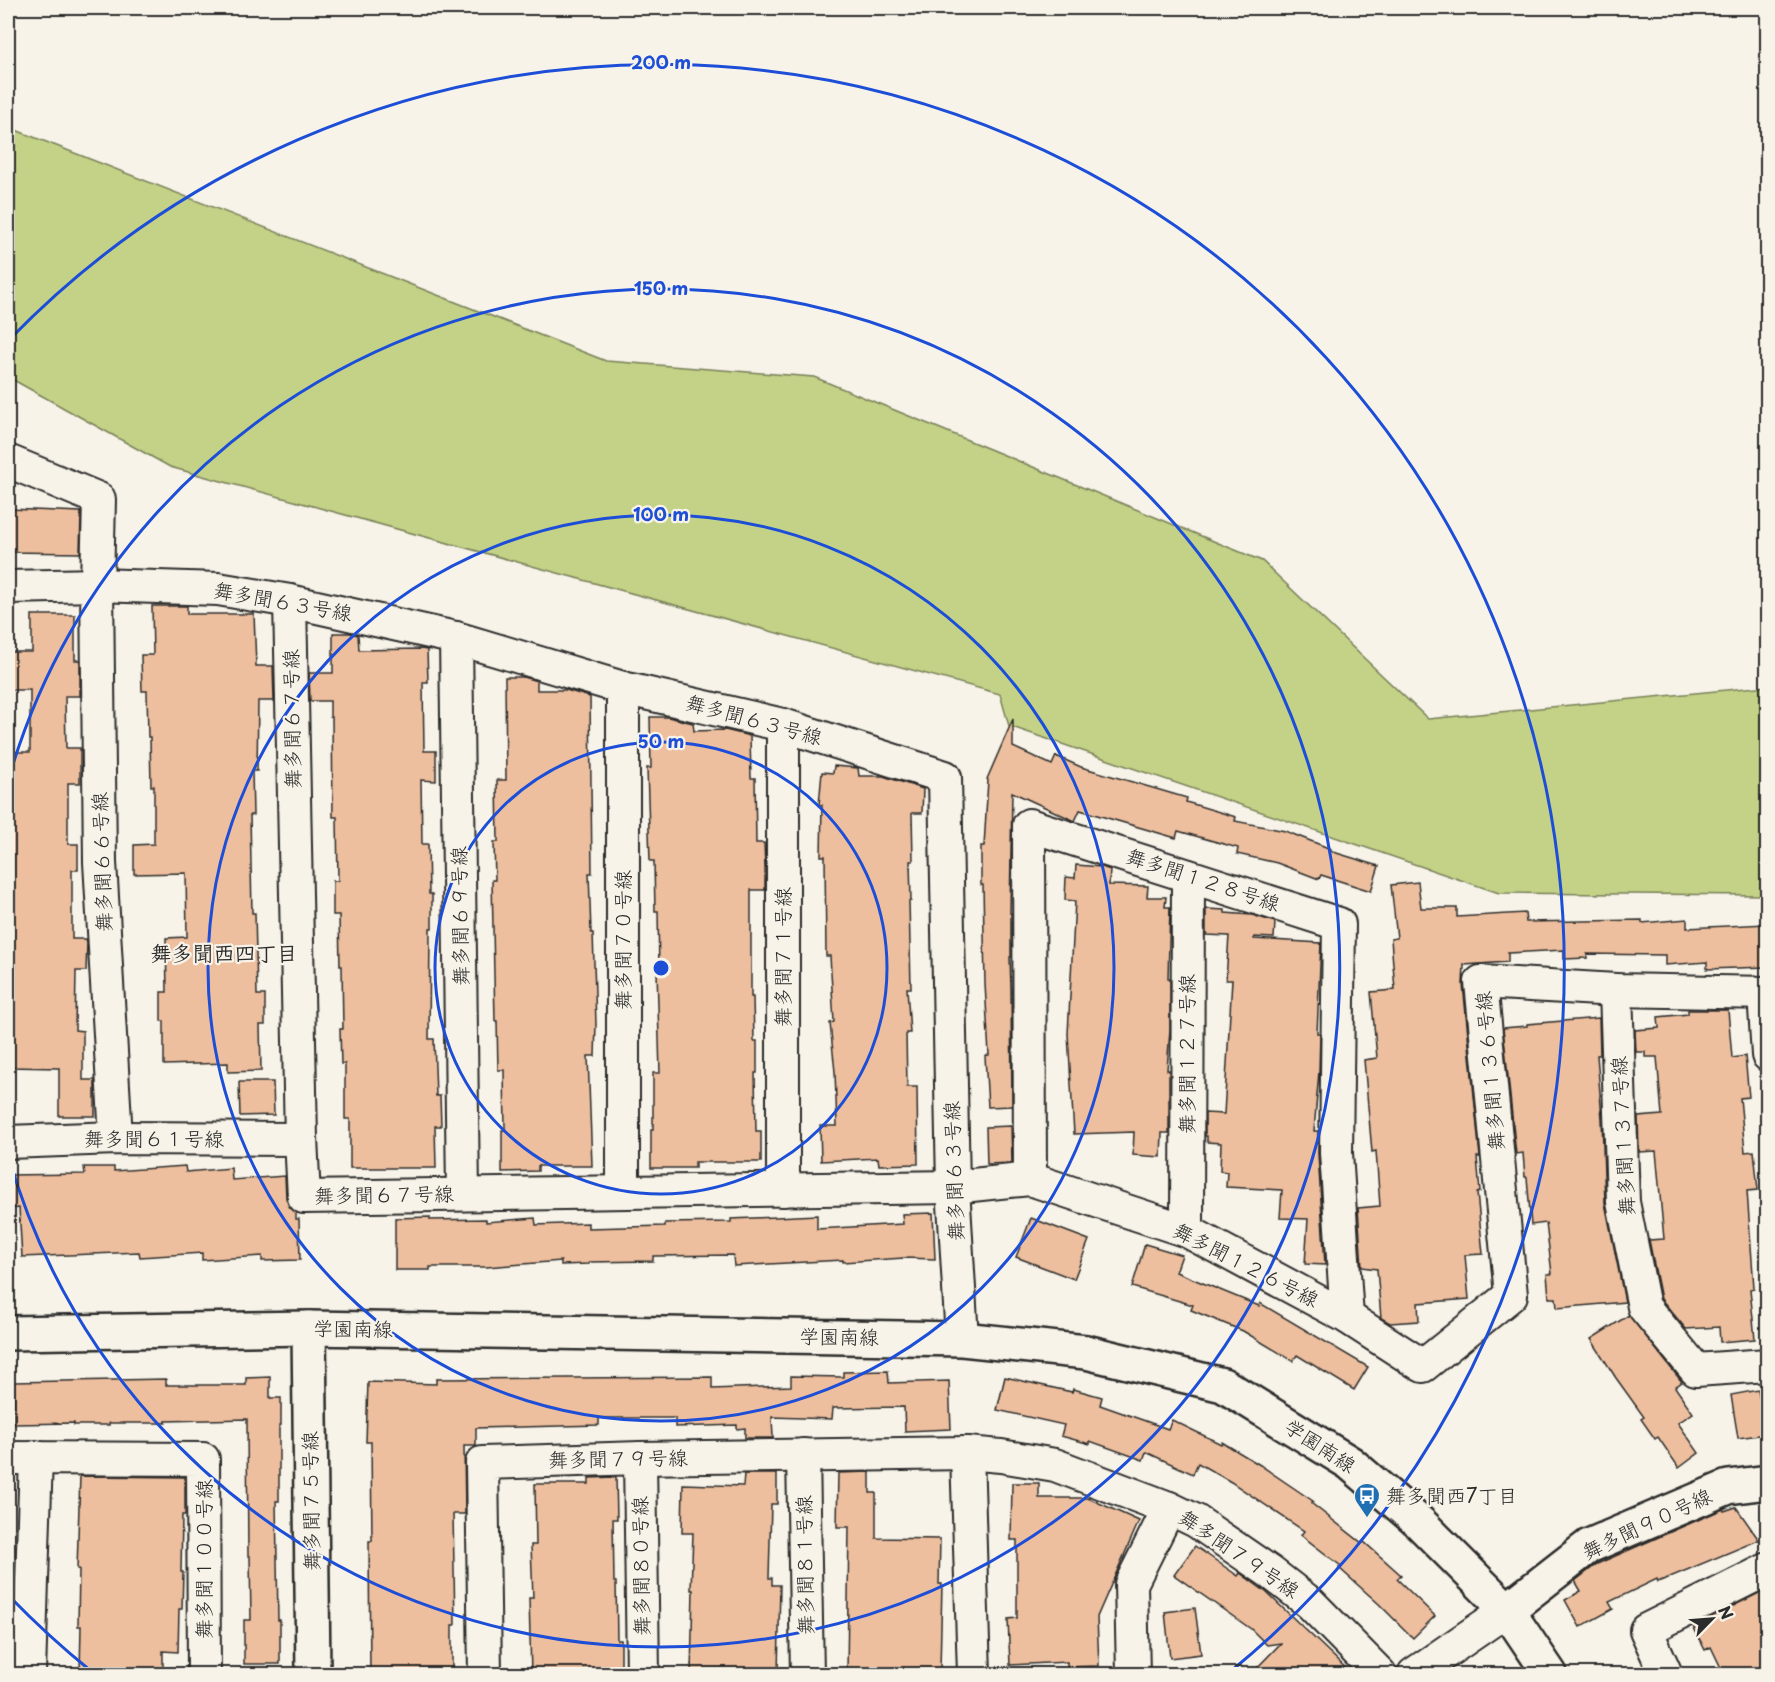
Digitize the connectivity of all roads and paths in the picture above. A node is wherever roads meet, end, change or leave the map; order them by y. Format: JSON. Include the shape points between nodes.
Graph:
{"nodes":[{"id":1,"x":8,"y":461,"type":"edge"},
{"id":2,"x":96,"y":585,"type":"junction"},
{"id":3,"x":8,"y":587,"type":"edge"},
{"id":4,"x":290,"y":601,"type":"junction"},
{"id":5,"x":456,"y":638,"type":"junction"},
{"id":6,"x":623,"y":688,"type":"junction"},
{"id":7,"x":783,"y":724,"type":"junction"},
{"id":8,"x":1188,"y":876,"type":"junction"},
{"id":9,"x":1616,"y":990,"type":"junction"},
{"id":10,"x":1766,"y":993,"type":"edge"},
{"id":11,"x":1767,"y":1055,"type":"edge"},
{"id":12,"x":116,"y":1138,"type":"junction"},
{"id":13,"x":301,"y":1139,"type":"junction"},
{"id":14,"x":8,"y":1142,"type":"edge"},
{"id":15,"x":1030,"y":1179,"type":"junction"},
{"id":16,"x":953,"y":1187,"type":"junction"},
{"id":17,"x":783,"y":1190,"type":"junction"},
{"id":18,"x":623,"y":1192,"type":"junction"},
{"id":19,"x":463,"y":1194,"type":"junction"},
{"id":20,"x":1187,"y":1231,"type":"junction"},
{"id":21,"x":1347,"y":1317,"type":"junction"},
{"id":22,"x":309,"y":1328,"type":"junction"},
{"id":23,"x":8,"y":1333,"type":"edge"},
{"id":24,"x":962,"y":1339,"type":"junction"},
{"id":25,"x":1767,"y":1365,"type":"edge"},
{"id":26,"x":1423,"y":1366,"type":"joint"},
{"id":27,"x":967,"y":1453,"type":"junction"},
{"id":28,"x":803,"y":1455,"type":"junction"},
{"id":29,"x":22,"y":1457,"type":"edge"},
{"id":30,"x":640,"y":1458,"type":"junction"},
{"id":31,"x":1767,"y":1482,"type":"edge"},
{"id":32,"x":1169,"y":1508,"type":"junction"},
{"id":33,"x":1767,"y":1569,"type":"edge"},
{"id":34,"x":1507,"y":1610,"type":"junction"},
{"id":35,"x":29,"y":1674,"type":"edge"},
{"id":36,"x":204,"y":1674,"type":"edge"},
{"id":37,"x":313,"y":1674,"type":"edge"},
{"id":38,"x":484,"y":1674,"type":"edge"},
{"id":39,"x":643,"y":1674,"type":"edge"},
{"id":40,"x":807,"y":1674,"type":"edge"},
{"id":41,"x":974,"y":1674,"type":"edge"},
{"id":42,"x":1133,"y":1674,"type":"edge"},
{"id":43,"x":1380,"y":1674,"type":"edge"},
{"id":44,"x":1414,"y":1674,"type":"edge"},
{"id":45,"x":1550,"y":1674,"type":"edge"},
{"id":46,"x":1666,"y":1674,"type":"edge"}],
"edges":[{"from":1,"to":2,"type":"street","name":"舞多聞６６号線","via":[[99,499]]},
{"from":2,"to":3,"type":"street","name":"舞多聞６３号線"},
{"from":2,"to":4,"type":"street","name":"舞多聞６３号線","via":[[218,589]]},
{"from":2,"to":12,"type":"street","name":"舞多聞６６号線","via":[[100,862]]},
{"from":4,"to":5,"type":"street","name":"舞多聞６３号線"},
{"from":4,"to":13,"type":"street","name":"舞多聞６７号線"},
{"from":5,"to":6,"type":"street","name":"舞多聞６３号線"},
{"from":5,"to":19,"type":"street","name":"舞多聞６９号線"},
{"from":6,"to":7,"type":"street","name":"舞多聞６３号線"},
{"from":6,"to":18,"type":"street","name":"舞多聞７０号線"},
{"from":7,"to":16,"type":"street","name":"舞多聞６３号線","via":[[945,777]]},
{"from":7,"to":17,"type":"street","name":"舞多聞７１号線"},
{"from":8,"to":15,"type":"street","name":"舞多聞１２８号線","via":[[1029,825]]},
{"from":8,"to":20,"type":"street","name":"舞多聞１２７号線"},
{"from":8,"to":21,"type":"street","name":"舞多聞１２８号線","via":[[1339,924],[1336,1153]]},
{"from":9,"to":10,"type":"street","name":"舞多聞１３６号線"},
{"from":9,"to":25,"type":"street","name":"舞多聞１３７号線","via":[[1623,1202],[1644,1307],[1696,1370]]},
{"from":9,"to":26,"type":"street","name":"舞多聞１３６号線","via":[[1481,982],[1511,1295]]},
{"from":10,"to":11,"type":"street"},
{"from":12,"to":13,"type":"street","name":"舞多聞６１号線"},
{"from":12,"to":14,"type":"street","name":"舞多聞６１号線"},
{"from":13,"to":19,"type":"street","name":"舞多聞６７号線","via":[[304,1197]]},
{"from":15,"to":16,"type":"street","name":"舞多聞１２６号線"},
{"from":15,"to":20,"type":"street","name":"舞多聞１２６号線"},
{"from":16,"to":17,"type":"street","name":"舞多聞６７号線"},
{"from":16,"to":24,"type":"street","name":"舞多聞６３号線"},
{"from":17,"to":18,"type":"street","name":"舞多聞６７号線"},
{"from":18,"to":19,"type":"street","name":"舞多聞６７号線"},
{"from":20,"to":21,"type":"street","name":"舞多聞１２６号線"},
{"from":21,"to":26,"type":"street","name":"舞多聞１２６号線"},
{"from":22,"to":23,"type":"street","name":"学園南線"},
{"from":22,"to":24,"type":"street","name":"学園南線"},
{"from":22,"to":37,"type":"street","name":"舞多聞７５号線"},
{"from":24,"to":34,"type":"street","name":"学園南線","via":[[1086,1352],[1223,1385],[1350,1463],[1420,1523]]},
{"from":27,"to":28,"type":"street","name":"舞多聞７９号線"},
{"from":27,"to":32,"type":"street","name":"舞多聞７９号線","via":[[1055,1465]]},
{"from":27,"to":41,"type":"street"},
{"from":28,"to":30,"type":"street","name":"舞多聞７９号線"},
{"from":28,"to":40,"type":"street","name":"舞多聞８１号線"},
{"from":29,"to":35,"type":"street"},
{"from":29,"to":36,"type":"street","name":"舞多聞１００号線","via":[[203,1459]]},
{"from":30,"to":38,"type":"street","name":"舞多聞７９号線","via":[[482,1462]]},
{"from":30,"to":39,"type":"street","name":"舞多聞８０号線"},
{"from":31,"to":34,"type":"street","name":"舞多聞９０号線","via":[[1728,1487],[1589,1546]]},
{"from":32,"to":42,"type":"street","via":[[1131,1584]]},
{"from":32,"to":43,"type":"street","name":"舞多聞７９号線","via":[[1196,1521],[1310,1603]]},
{"from":33,"to":46,"type":"street","via":[[1646,1630]]},
{"from":34,"to":44,"type":"street"},
{"from":34,"to":45,"type":"street","name":"学園南線"}]}
